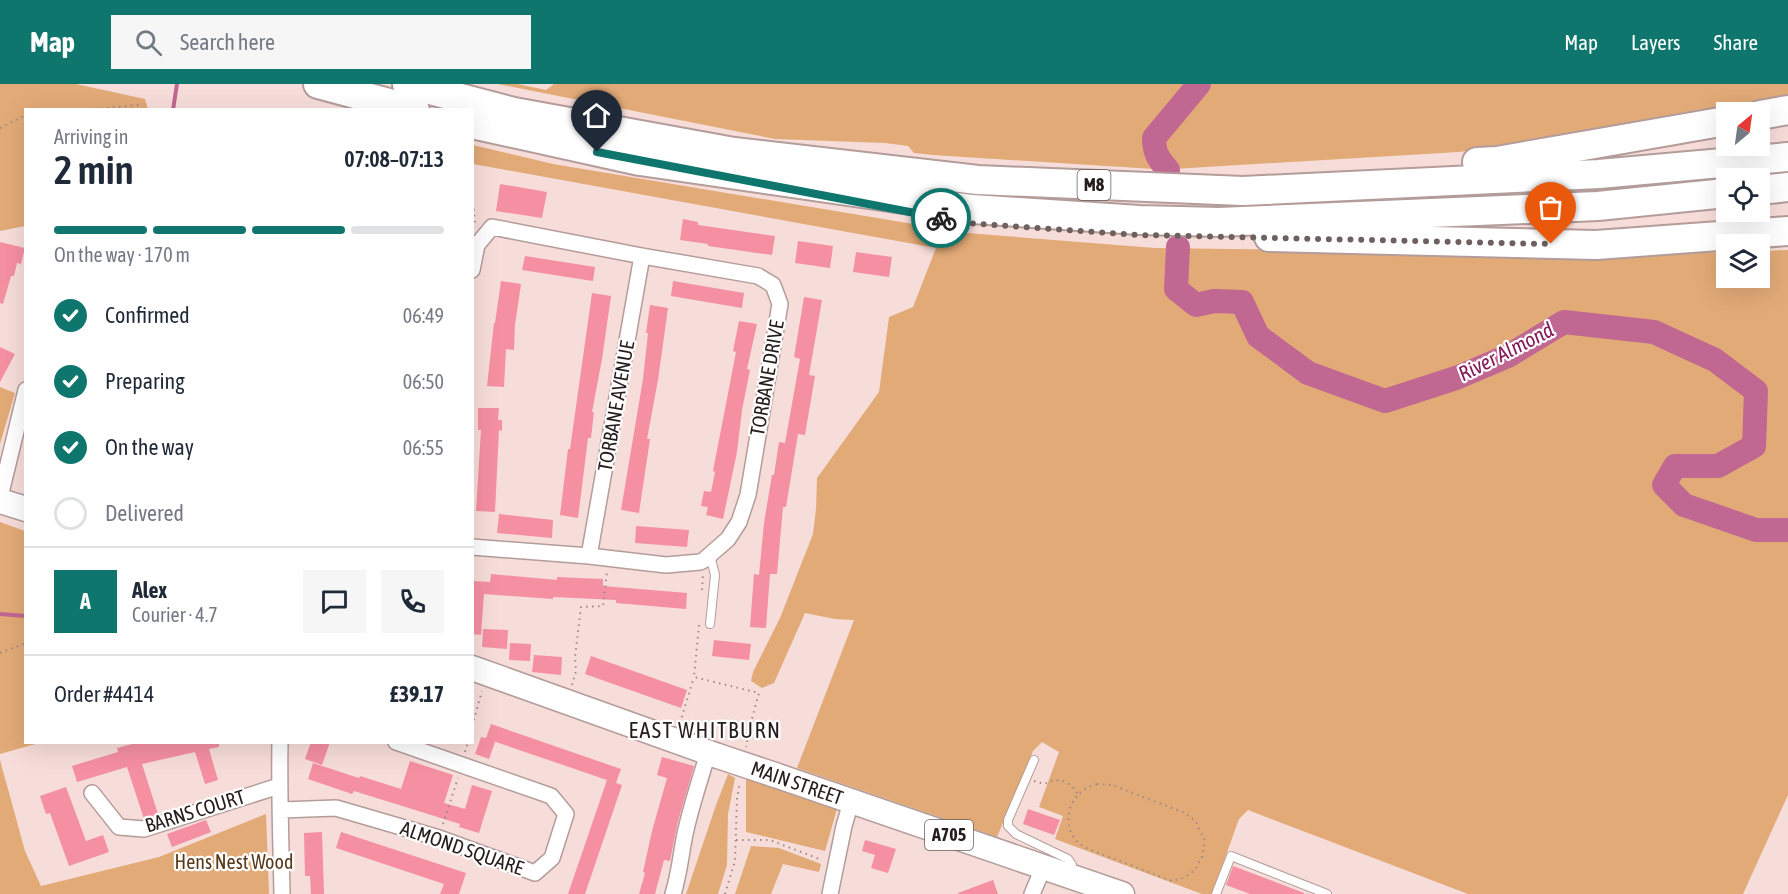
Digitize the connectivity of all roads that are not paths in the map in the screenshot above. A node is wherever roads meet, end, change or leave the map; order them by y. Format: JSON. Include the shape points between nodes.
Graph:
{"nodes":[{"id":1,"x":318,"y":84,"type":"edge"},
{"id":2,"x":407,"y":84,"type":"edge"},
{"id":3,"x":408,"y":108,"type":"edge"},
{"id":4,"x":1788,"y":110,"type":"edge"},
{"id":5,"x":1770,"y":113,"type":"edge"},
{"id":6,"x":1716,"y":123,"type":"edge"},
{"id":7,"x":474,"y":124,"type":"edge"},
{"id":8,"x":1788,"y":158,"type":"edge"},
{"id":9,"x":640,"y":161,"type":"junction"},
{"id":10,"x":1077,"y":185,"type":"junction"},
{"id":11,"x":1788,"y":188,"type":"edge"},
{"id":12,"x":1770,"y":189,"type":"edge"},
{"id":13,"x":1716,"y":194,"type":"edge"},
{"id":14,"x":1788,"y":231,"type":"edge"},
{"id":15,"x":642,"y":256,"type":"junction"},
{"id":16,"x":474,"y":260,"type":"edge"},
{"id":17,"x":24,"y":398,"type":"edge"},
{"id":18,"x":0,"y":499,"type":"edge"},
{"id":19,"x":24,"y":508,"type":"edge"},
{"id":20,"x":474,"y":548,"type":"edge"},
{"id":21,"x":590,"y":556,"type":"junction"},
{"id":22,"x":707,"y":557,"type":"junction"},
{"id":23,"x":710,"y":624,"type":"dead end"},
{"id":24,"x":474,"y":669,"type":"edge"},
{"id":25,"x":280,"y":744,"type":"edge"},
{"id":26,"x":402,"y":744,"type":"edge"},
{"id":27,"x":713,"y":754,"type":"junction"},
{"id":28,"x":1035,"y":760,"type":"dead end"},
{"id":29,"x":279,"y":786,"type":"junction"},
{"id":30,"x":92,"y":793,"type":"dead end"},
{"id":31,"x":851,"y":802,"type":"junction"},
{"id":32,"x":281,"y":810,"type":"junction"},
{"id":33,"x":1044,"y":866,"type":"junction"},
{"id":34,"x":1070,"y":876,"type":"junction"},
{"id":35,"x":282,"y":894,"type":"edge"},
{"id":36,"x":673,"y":894,"type":"edge"},
{"id":37,"x":830,"y":894,"type":"edge"},
{"id":38,"x":1032,"y":894,"type":"edge"},
{"id":39,"x":1122,"y":894,"type":"edge"},
{"id":40,"x":1216,"y":894,"type":"edge"},
{"id":41,"x":1327,"y":894,"type":"edge"}],
"edges":[{"from":1,"to":3,"type":"highway"},
{"from":2,"to":10,"type":"highway","number":"M8","via":[[514,112],[734,152],[978,180]]},
{"from":4,"to":5,"type":"highway"},
{"from":6,"to":10,"type":"highway","number":"M8","via":[[1497,161]]},
{"from":7,"to":9,"type":"highway","number":"M8"},
{"from":8,"to":10,"type":"highway","number":"M8","via":[[1599,174],[1243,191]]},
{"from":9,"to":13,"type":"highway","number":"M8","via":[[972,208],[1139,220],[1219,222],[1599,206]]},
{"from":9,"to":14,"type":"highway","number":"M8","via":[[966,223],[1139,235],[1596,244]]},
{"from":11,"to":12,"type":"highway"},
{"from":15,"to":16,"type":"street","name":"TORBANE DRIVE","via":[[492,227],[477,245]]},
{"from":15,"to":21,"type":"street","name":"TORBANE AVENUE"},
{"from":15,"to":22,"type":"street","name":"TORBANE DRIVE","via":[[758,276],[773,285],[780,304],[748,495],[728,539]]},
{"from":17,"to":18,"type":"street"},
{"from":18,"to":19,"type":"main road"},
{"from":20,"to":21,"type":"street"},
{"from":21,"to":22,"type":"street","via":[[666,565],[700,562]]},
{"from":22,"to":23,"type":"lane","via":[[715,575]]},
{"from":24,"to":27,"type":"main road","name":"MAIN STREET","number":"A705"},
{"from":25,"to":29,"type":"street"},
{"from":26,"to":32,"type":"street","name":"ALMOND SQUARE","via":[[551,796],[566,814],[552,858],[535,873],[439,838],[336,808]]},
{"from":27,"to":31,"type":"main road","name":"MAIN STREET","number":"A705","bridge":true},
{"from":27,"to":36,"type":"street","via":[[696,791]]},
{"from":28,"to":34,"type":"lane","via":[[1008,826],[1016,834],[1068,859],[1072,865]]},
{"from":29,"to":30,"type":"street","name":"BARNS COURT","via":[[144,829],[119,827]]},
{"from":29,"to":32,"type":"street"},
{"from":31,"to":33,"type":"main road","name":"MAIN STREET","number":"A705"},
{"from":31,"to":37,"type":"street"},
{"from":32,"to":35,"type":"street"},
{"from":33,"to":34,"type":"main road","name":"MAIN STREET","number":"A705"},
{"from":33,"to":38,"type":"street"},
{"from":34,"to":39,"type":"main road","name":"MAIN STREET","number":"A705"},
{"from":40,"to":41,"type":"lane","via":[[1231,856]]}]}
